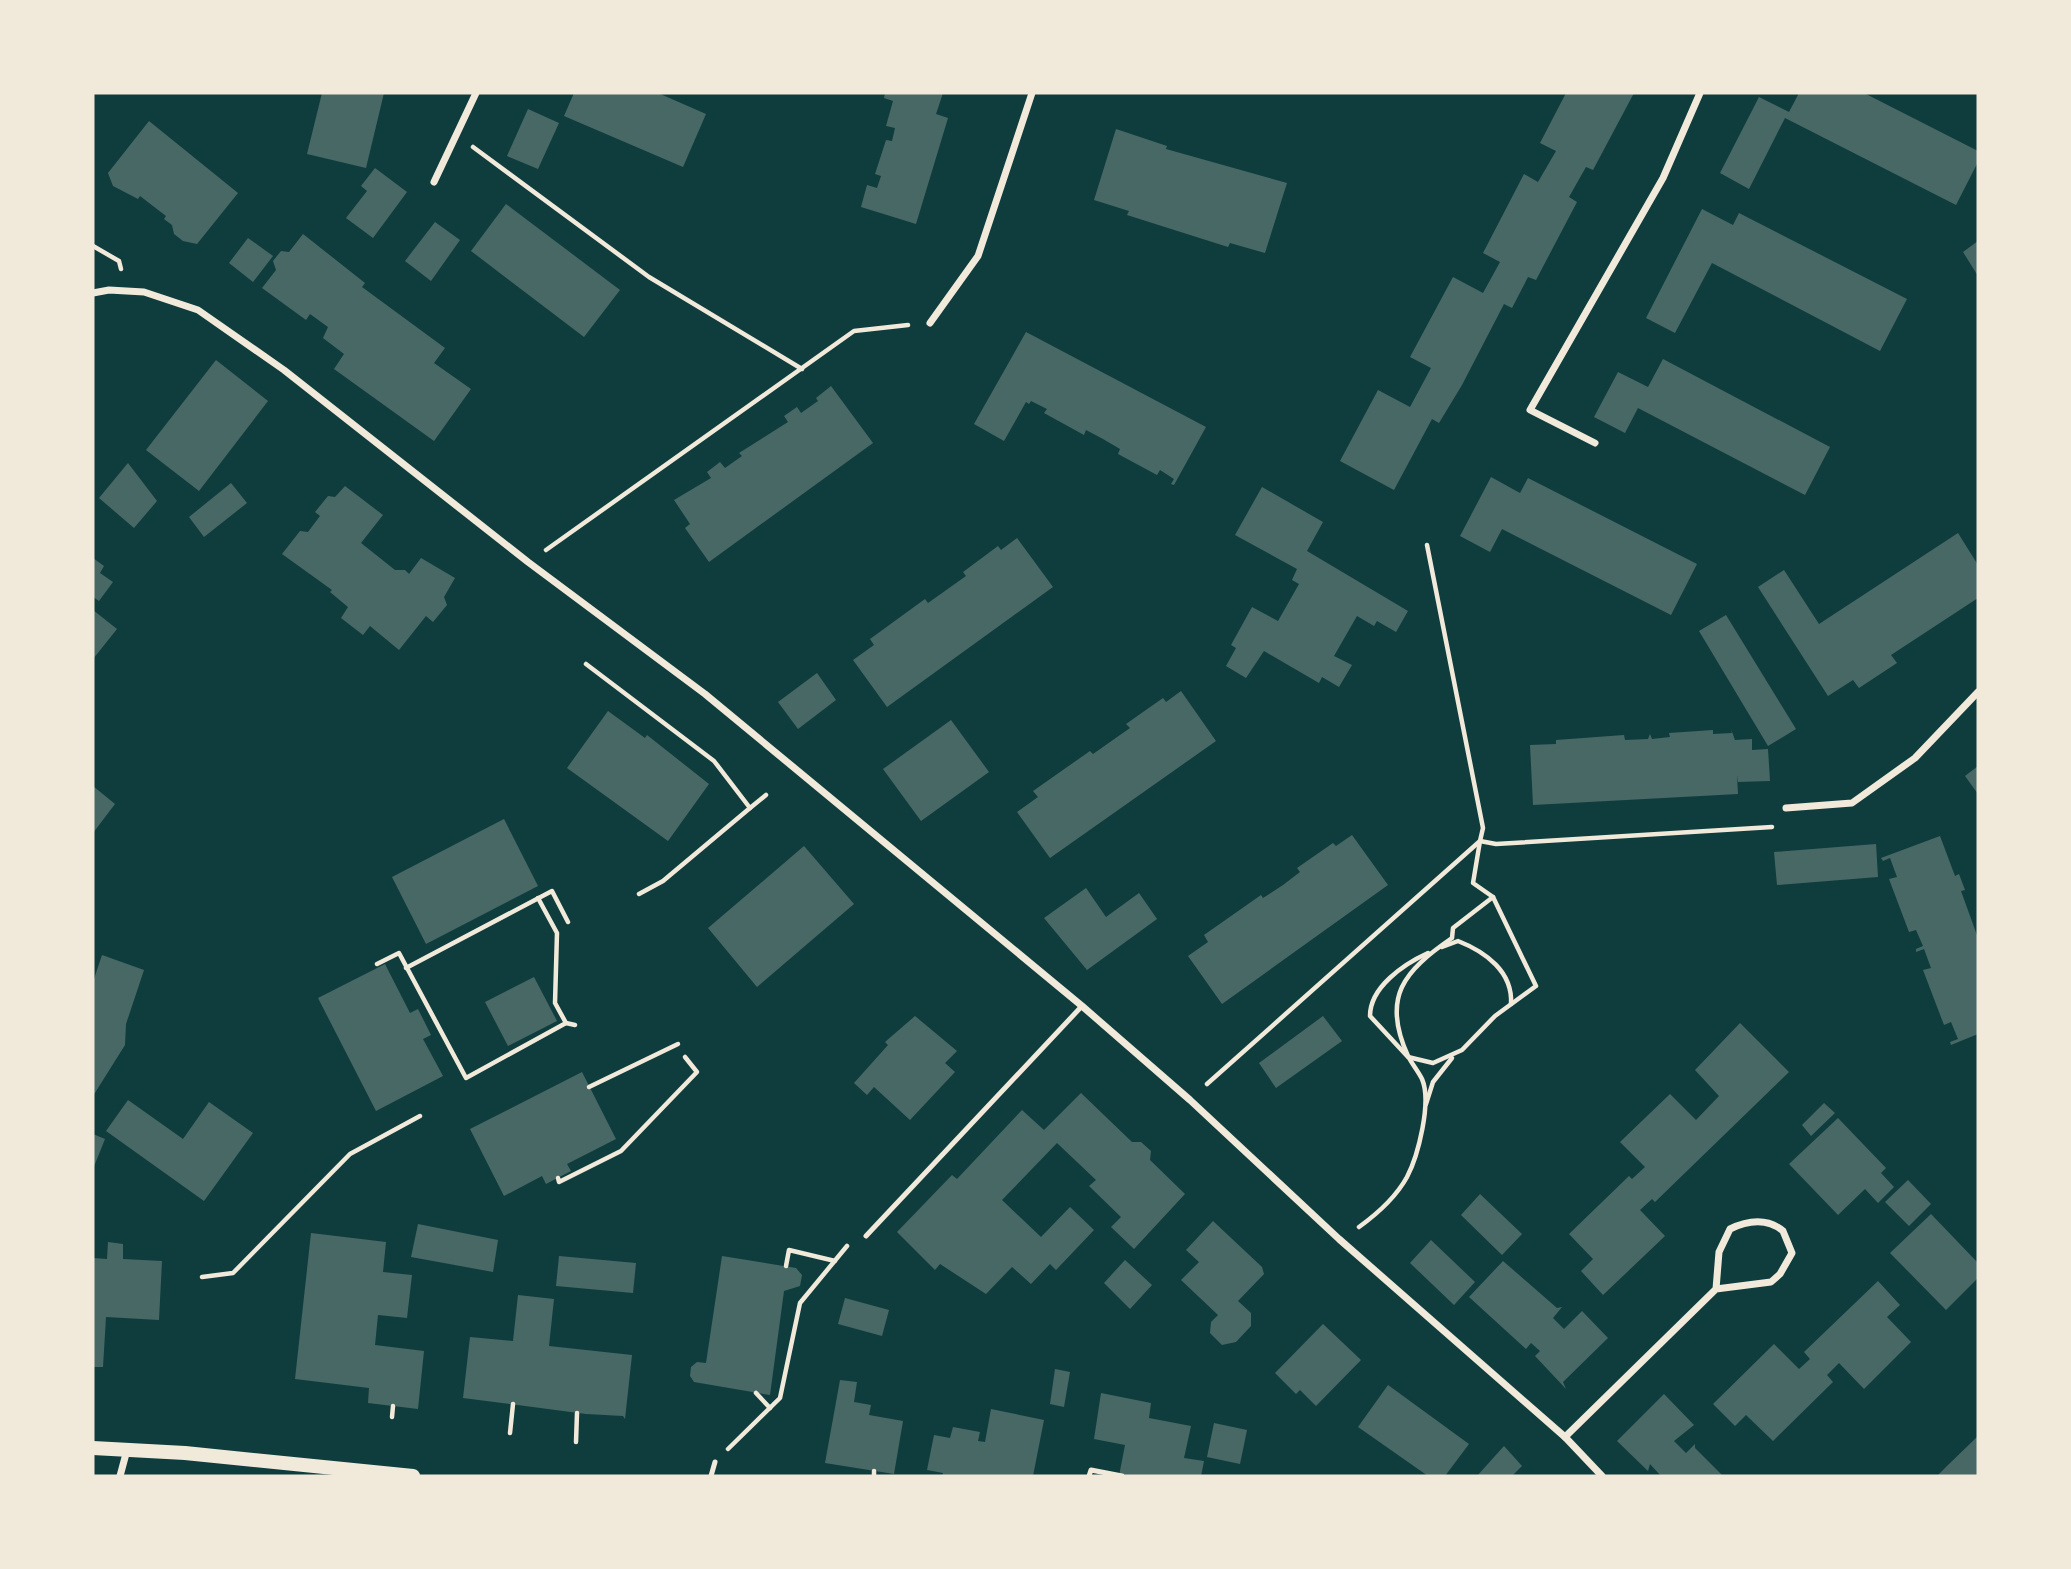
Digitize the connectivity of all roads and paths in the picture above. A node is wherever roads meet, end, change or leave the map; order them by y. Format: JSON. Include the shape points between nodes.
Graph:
{"nodes":[{"id":1,"x":476,"y":93,"type":"edge"},
{"id":2,"x":1031,"y":93,"type":"edge"},
{"id":3,"x":1700,"y":93,"type":"edge"},
{"id":4,"x":456,"y":134,"type":"junction"},
{"id":5,"x":433,"y":182,"type":"dead end"},
{"id":6,"x":93,"y":293,"type":"edge"},
{"id":7,"x":930,"y":323,"type":"joint"},
{"id":8,"x":802,"y":369,"type":"junction"},
{"id":9,"x":1595,"y":443,"type":"dead end"},
{"id":10,"x":1427,"y":545,"type":"dead end"},
{"id":11,"x":528,"y":562,"type":"junction"},
{"id":12,"x":586,"y":664,"type":"dead end"},
{"id":13,"x":1978,"y":692,"type":"edge"},
{"id":14,"x":766,"y":794,"type":"dead end"},
{"id":15,"x":750,"y":808,"type":"junction"},
{"id":16,"x":1786,"y":808,"type":"joint"},
{"id":17,"x":1480,"y":841,"type":"junction"},
{"id":18,"x":639,"y":894,"type":"dead end"},
{"id":19,"x":1493,"y":897,"type":"junction"},
{"id":20,"x":538,"y":898,"type":"junction"},
{"id":21,"x":568,"y":922,"type":"dead end"},
{"id":22,"x":1435,"y":949,"type":"junction"},
{"id":23,"x":377,"y":964,"type":"dead end"},
{"id":24,"x":407,"y":968,"type":"junction"},
{"id":25,"x":1511,"y":1004,"type":"junction"},
{"id":26,"x":1082,"y":1006,"type":"junction"},
{"id":27,"x":566,"y":1023,"type":"junction"},
{"id":28,"x":575,"y":1025,"type":"dead end"},
{"id":29,"x":678,"y":1044,"type":"dead end"},
{"id":30,"x":1458,"y":1052,"type":"junction"},
{"id":31,"x":685,"y":1057,"type":"dead end"},
{"id":32,"x":1408,"y":1057,"type":"junction"},
{"id":33,"x":589,"y":1087,"type":"dead end"},
{"id":34,"x":1190,"y":1100,"type":"junction"},
{"id":35,"x":1425,"y":1111,"type":"junction"},
{"id":36,"x":421,"y":1116,"type":"dead end"},
{"id":37,"x":558,"y":1178,"type":"dead end"},
{"id":38,"x":866,"y":1236,"type":"joint"},
{"id":39,"x":1339,"y":1240,"type":"junction"},
{"id":40,"x":835,"y":1261,"type":"junction"},
{"id":41,"x":786,"y":1266,"type":"dead end"},
{"id":42,"x":202,"y":1277,"type":"dead end"},
{"id":43,"x":1716,"y":1289,"type":"junction"},
{"id":44,"x":755,"y":1393,"type":"dead end"},
{"id":45,"x":513,"y":1404,"type":"dead end"},
{"id":46,"x":393,"y":1406,"type":"dead end"},
{"id":47,"x":770,"y":1408,"type":"junction"},
{"id":48,"x":577,"y":1413,"type":"dead end"},
{"id":49,"x":392,"y":1417,"type":"dead end"},
{"id":50,"x":510,"y":1433,"type":"dead end"},
{"id":51,"x":1565,"y":1437,"type":"junction"},
{"id":52,"x":576,"y":1442,"type":"dead end"},
{"id":53,"x":93,"y":1448,"type":"edge"},
{"id":54,"x":127,"y":1450,"type":"junction"},
{"id":55,"x":715,"y":1462,"type":"joint"},
{"id":56,"x":120,"y":1476,"type":"edge"},
{"id":57,"x":412,"y":1476,"type":"edge"},
{"id":58,"x":711,"y":1476,"type":"edge"},
{"id":59,"x":1089,"y":1476,"type":"edge"},
{"id":60,"x":1122,"y":1476,"type":"edge"},
{"id":61,"x":1602,"y":1476,"type":"edge"}],
"edges":[{"from":1,"to":4,"type":"street"},
{"from":2,"to":7,"type":"street","via":[[978,256]]},
{"from":3,"to":9,"type":"street","via":[[1663,178],[1530,411]]},
{"from":4,"to":5,"type":"street"},
{"from":4,"to":8,"type":"path","via":[[649,277]]},
{"from":6,"to":11,"type":"street","via":[[144,292],[198,310],[284,370]]},
{"from":7,"to":8,"type":"path","via":[[854,331]]},
{"from":8,"to":11,"type":"path"},
{"from":10,"to":17,"type":"path","via":[[1483,828]]},
{"from":11,"to":26,"type":"street","via":[[705,694]]},
{"from":12,"to":15,"type":"path","via":[[714,761]]},
{"from":13,"to":16,"type":"street","via":[[1915,758],[1852,803]]},
{"from":14,"to":15,"type":"path"},
{"from":15,"to":18,"type":"path","via":[[663,881]]},
{"from":16,"to":17,"type":"path","via":[[1777,827],[1496,844]]},
{"from":17,"to":19,"type":"path","via":[[1474,883]]},
{"from":17,"to":34,"type":"path"},
{"from":19,"to":22,"type":"path","via":[[1453,928],[1452,937]]},
{"from":19,"to":25,"type":"path","via":[[1536,986]]},
{"from":20,"to":21,"type":"path","via":[[552,891]]},
{"from":20,"to":24,"type":"path"},
{"from":20,"to":27,"type":"path","via":[[556,933],[555,1003]]},
{"from":22,"to":25,"type":"path","via":[[1458,941],[1489,957],[1512,990]]},
{"from":22,"to":32,"type":"path","via":[[1414,967],[1398,991],[1395,1017]]},
{"from":22,"to":32,"type":"path","via":[[1380,988],[1370,1003],[1370,1016]]},
{"from":23,"to":24,"type":"path","via":[[399,953]]},
{"from":24,"to":27,"type":"path","via":[[466,1078]]},
{"from":25,"to":30,"type":"path"},
{"from":26,"to":34,"type":"street"},
{"from":26,"to":38,"type":"lane"},
{"from":27,"to":28,"type":"path"},
{"from":29,"to":33,"type":"path"},
{"from":30,"to":32,"type":"path","via":[[1433,1063]]},
{"from":30,"to":35,"type":"path","via":[[1433,1082]]},
{"from":31,"to":37,"type":"path","via":[[697,1072],[621,1151],[559,1182]]},
{"from":32,"to":35,"type":"path","via":[[1423,1081]]},
{"from":34,"to":39,"type":"street"},
{"from":35,"to":39,"type":"path","via":[[1406,1179],[1378,1214]]},
{"from":36,"to":42,"type":"path","via":[[350,1154],[233,1273]]},
{"from":38,"to":40,"type":"path","via":[[853,1239]]},
{"from":39,"to":51,"type":"street"},
{"from":40,"to":41,"type":"path","via":[[789,1250]]},
{"from":40,"to":47,"type":"path","via":[[800,1303],[780,1398]]},
{"from":43,"to":43,"type":"street","via":[[1764,1284],[1780,1274],[1792,1253],[1783,1231],[1765,1222],[1730,1228],[1719,1252]]},
{"from":43,"to":51,"type":"street"},
{"from":44,"to":47,"type":"path"},
{"from":45,"to":50,"type":"path"},
{"from":46,"to":49,"type":"path"},
{"from":47,"to":55,"type":"path"},
{"from":48,"to":52,"type":"path"},
{"from":51,"to":61,"type":"street"},
{"from":53,"to":54,"type":"main road"},
{"from":54,"to":56,"type":"street"},
{"from":54,"to":57,"type":"main road"},
{"from":55,"to":58,"type":"lane"},
{"from":59,"to":60,"type":"lane","via":[[1091,1470]]}]}
